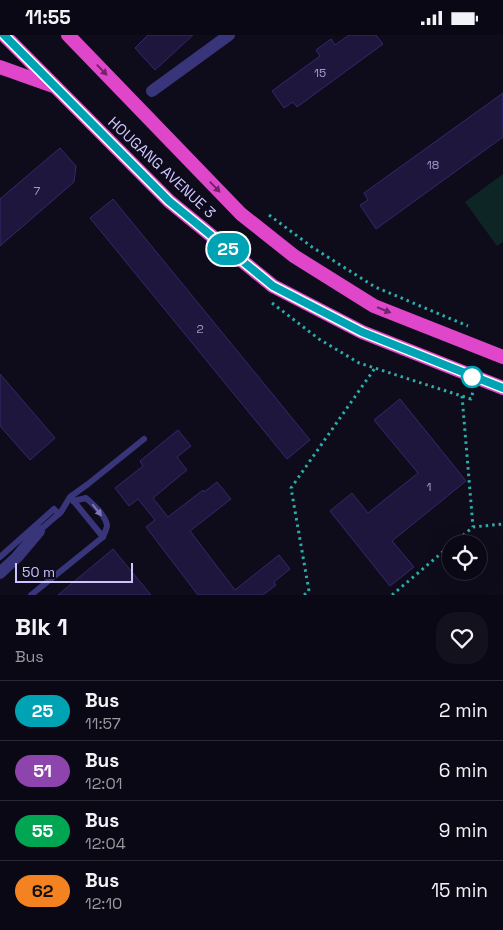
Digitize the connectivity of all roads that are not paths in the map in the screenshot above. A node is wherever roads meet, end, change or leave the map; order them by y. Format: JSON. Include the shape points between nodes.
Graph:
{"nodes":[{"id":1,"x":4,"y":35,"type":"edge"},
{"id":2,"x":68,"y":35,"type":"edge"},
{"id":3,"x":229,"y":35,"type":"edge"},
{"id":4,"x":0,"y":67,"type":"edge"},
{"id":5,"x":56,"y":87,"type":"junction"},
{"id":6,"x":152,"y":91,"type":"dead end"},
{"id":7,"x":503,"y":357,"type":"edge"},
{"id":8,"x":503,"y":388,"type":"edge"},
{"id":9,"x":144,"y":439,"type":"dead end"},
{"id":10,"x":71,"y":499,"type":"junction"},
{"id":11,"x":59,"y":514,"type":"junction"},
{"id":12,"x":39,"y":531,"type":"joint"},
{"id":13,"x":102,"y":537,"type":"junction"},
{"id":14,"x":0,"y":557,"type":"edge"},
{"id":15,"x":0,"y":573,"type":"edge"},
{"id":16,"x":31,"y":595,"type":"edge"}],
"edges":[{"from":1,"to":5,"type":"highway","name":"HOUGANG AVENUE 3"},
{"from":2,"to":7,"type":"highway","name":"HOUGANG AVENUE 3","one_way":true,"via":[[241,214],[294,256],[374,306]]},
{"from":3,"to":6,"type":"street"},
{"from":4,"to":5,"type":"highway"},
{"from":5,"to":8,"type":"highway","name":"HOUGANG AVENUE 3","via":[[169,201],[273,286],[362,332]]},
{"from":9,"to":10,"type":"lane"},
{"from":10,"to":11,"type":"lane"},
{"from":10,"to":13,"type":"lane"},
{"from":10,"to":13,"type":"lane","one_way":true,"via":[[86,498],[100,514],[107,527]]},
{"from":11,"to":12,"type":"lane"},
{"from":11,"to":14,"type":"lane","via":[[54,509]]},
{"from":12,"to":15,"type":"street"},
{"from":13,"to":16,"type":"lane"}]}
